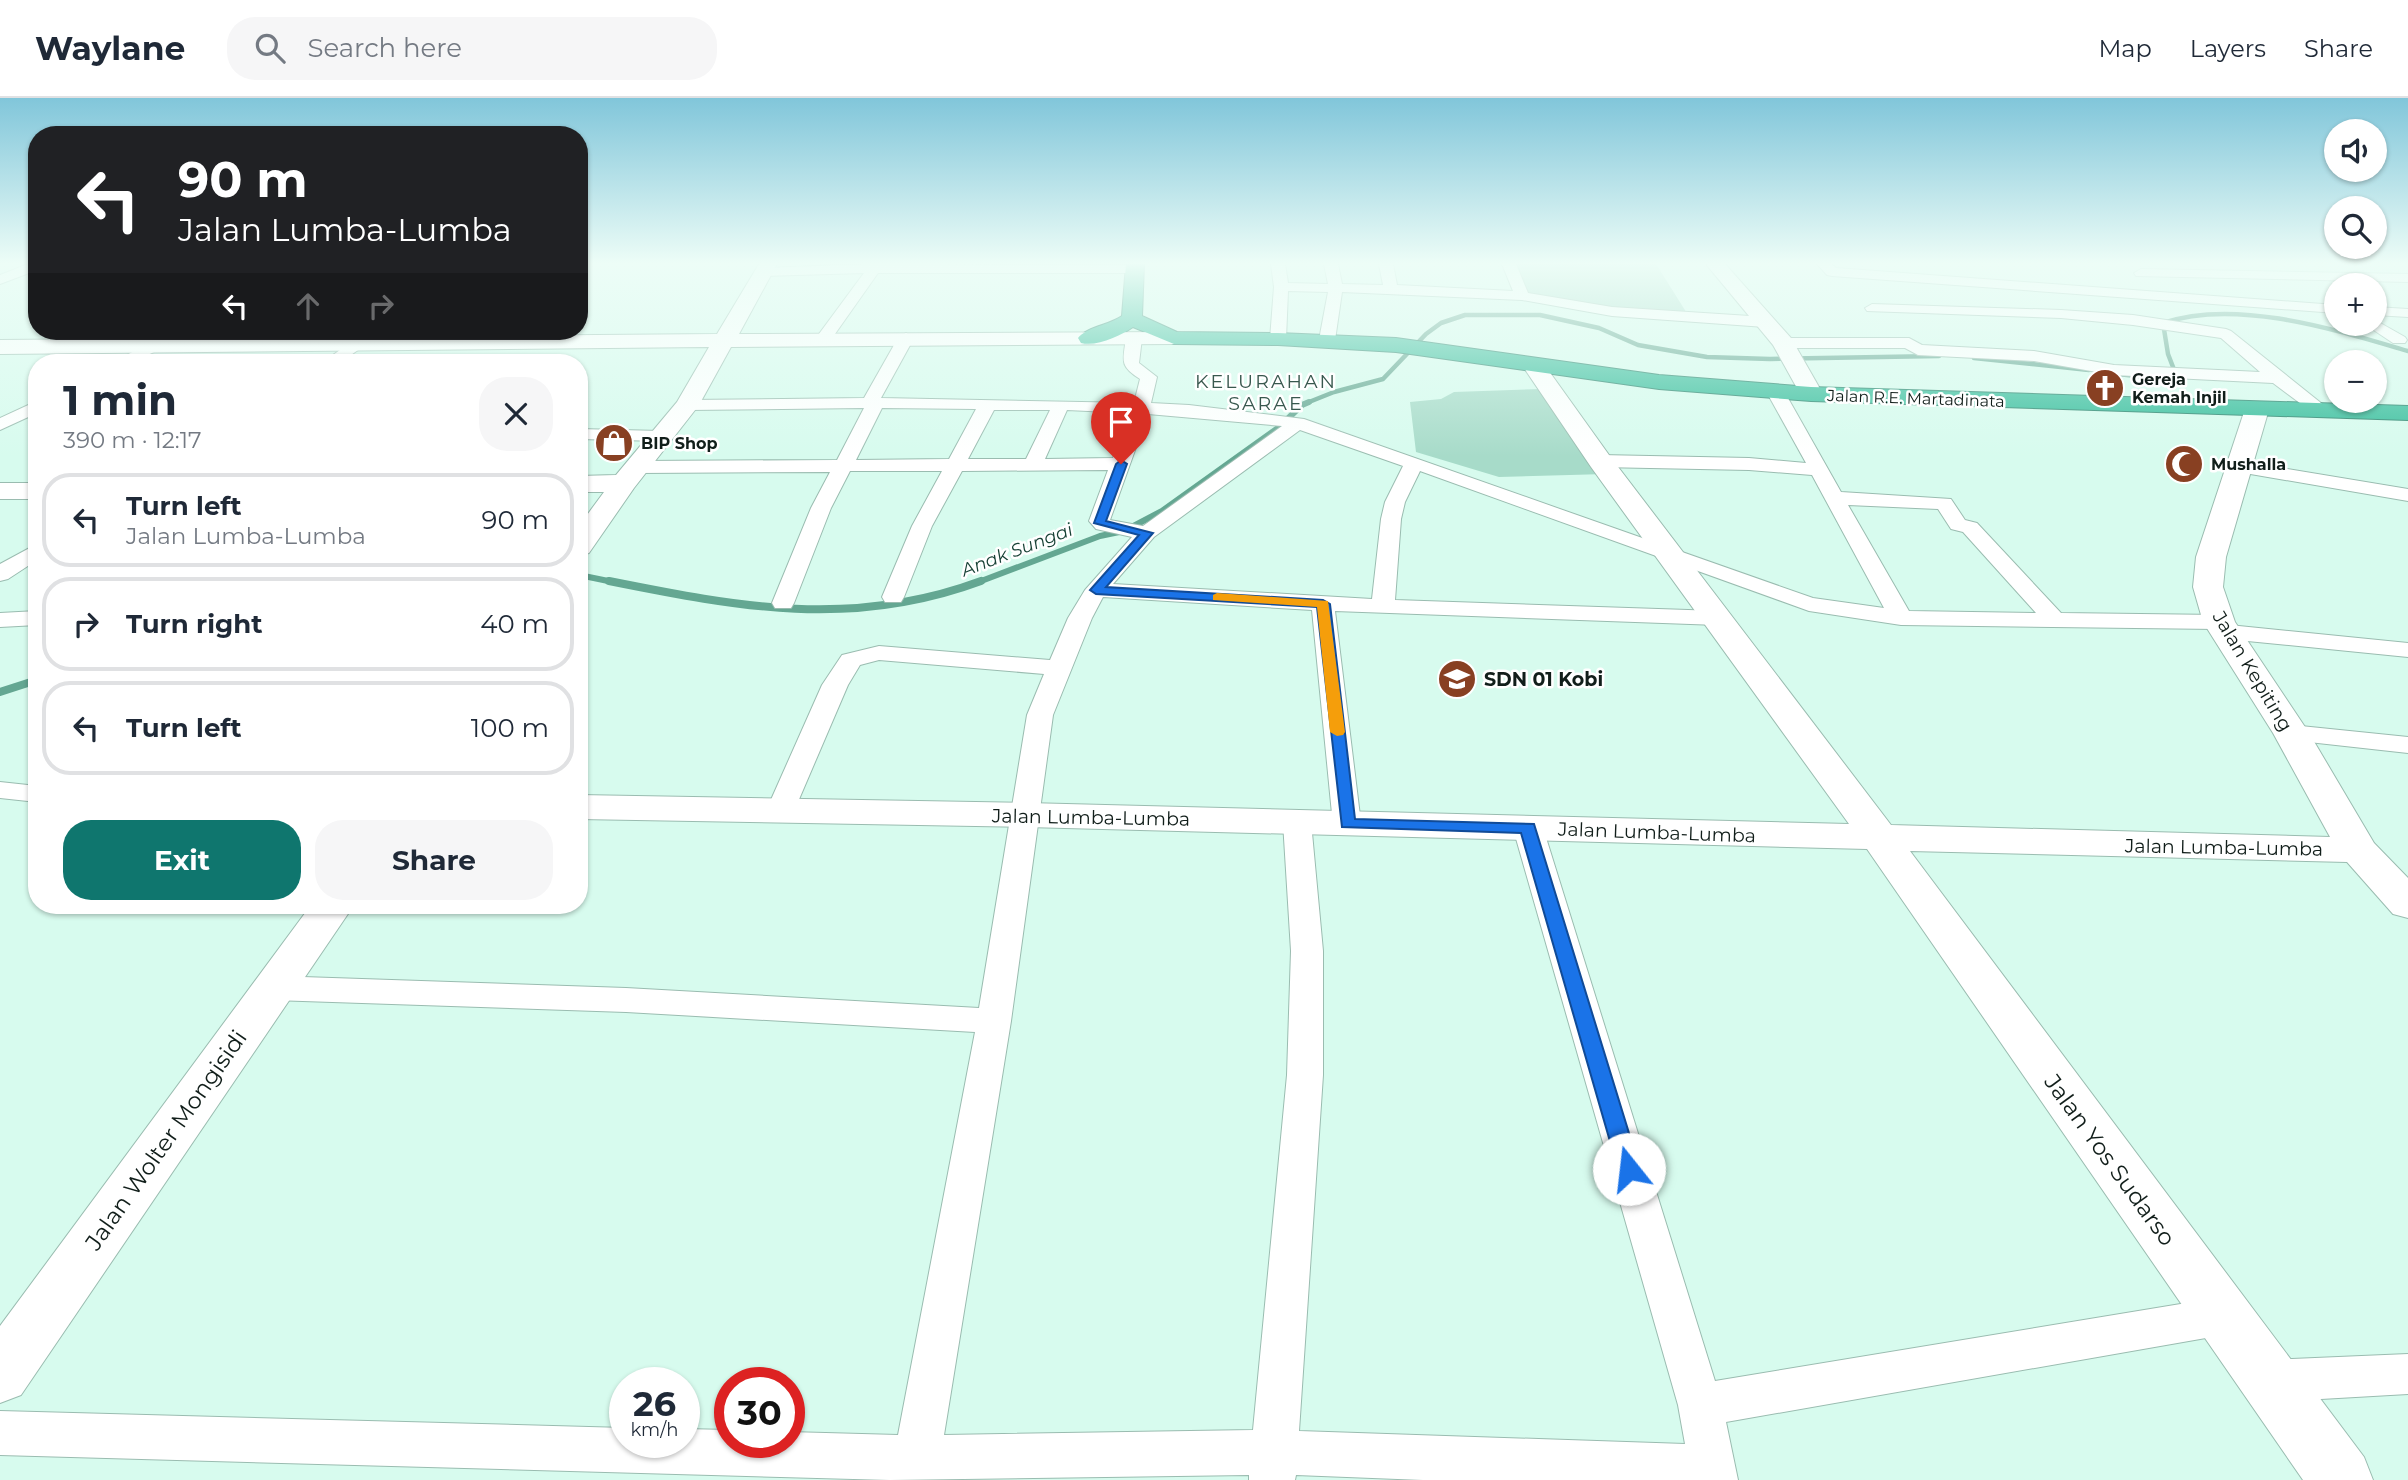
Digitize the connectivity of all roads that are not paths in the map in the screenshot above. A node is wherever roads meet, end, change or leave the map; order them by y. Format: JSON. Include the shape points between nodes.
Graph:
{"nodes":[{"id":1,"x":730,"y":328,"type":"edge"},
{"id":2,"x":831,"y":328,"type":"edge"},
{"id":3,"x":1131,"y":328,"type":"edge"},
{"id":4,"x":1133,"y":328,"type":"edge"},
{"id":5,"x":1135,"y":328,"type":"edge"},
{"id":6,"x":1279,"y":328,"type":"edge"},
{"id":7,"x":1329,"y":328,"type":"edge"},
{"id":8,"x":1770,"y":328,"type":"edge"},
{"id":9,"x":1895,"y":328,"type":"edge"},
{"id":10,"x":2192,"y":328,"type":"edge"},
{"id":11,"x":1899,"y":332,"type":"junction"},
{"id":12,"x":2387,"y":332,"type":"edge"},
{"id":13,"x":824,"y":338,"type":"junction"},
{"id":14,"x":906,"y":338,"type":"junction"},
{"id":15,"x":1174,"y":338,"type":"joint"},
{"id":16,"x":1278,"y":339,"type":"junction"},
{"id":17,"x":99,"y":340,"type":"edge"},
{"id":18,"x":364,"y":340,"type":"edge"},
{"id":19,"x":1327,"y":340,"type":"junction"},
{"id":20,"x":2399,"y":340,"type":"dead end"},
{"id":21,"x":723,"y":341,"type":"junction"},
{"id":22,"x":356,"y":346,"type":"junction"},
{"id":23,"x":0,"y":347,"type":"edge"},
{"id":24,"x":85,"y":347,"type":"junction"},
{"id":25,"x":150,"y":348,"type":"junction"},
{"id":26,"x":1790,"y":353,"type":"junction"},
{"id":27,"x":138,"y":354,"type":"edge"},
{"id":28,"x":344,"y":354,"type":"edge"},
{"id":29,"x":1533,"y":365,"type":"junction"},
{"id":30,"x":2277,"y":379,"type":"junction"},
{"id":31,"x":1774,"y":391,"type":"junction"},
{"id":32,"x":1811,"y":394,"type":"junction"},
{"id":33,"x":873,"y":403,"type":"junction"},
{"id":34,"x":988,"y":404,"type":"junction"},
{"id":35,"x":687,"y":405,"type":"junction"},
{"id":36,"x":1061,"y":405,"type":"junction"},
{"id":37,"x":1141,"y":408,"type":"junction"},
{"id":38,"x":28,"y":409,"type":"edge"},
{"id":39,"x":2257,"y":409,"type":"junction"},
{"id":40,"x":2322,"y":411,"type":"junction"},
{"id":41,"x":2408,"y":414,"type":"edge"},
{"id":42,"x":8,"y":416,"type":"edge"},
{"id":43,"x":28,"y":417,"type":"edge"},
{"id":44,"x":1289,"y":422,"type":"junction"},
{"id":45,"x":0,"y":425,"type":"edge"},
{"id":46,"x":588,"y":434,"type":"edge"},
{"id":47,"x":661,"y":436,"type":"junction"},
{"id":48,"x":1600,"y":461,"type":"junction"},
{"id":49,"x":1414,"y":463,"type":"junction"},
{"id":50,"x":1121,"y":464,"type":"junction"},
{"id":51,"x":1033,"y":465,"type":"junction"},
{"id":52,"x":843,"y":466,"type":"junction"},
{"id":53,"x":953,"y":466,"type":"junction"},
{"id":54,"x":2240,"y":467,"type":"junction"},
{"id":55,"x":1818,"y":470,"type":"junction"},
{"id":56,"x":631,"y":475,"type":"junction"},
{"id":57,"x":588,"y":482,"type":"edge"},
{"id":58,"x":0,"y":491,"type":"edge"},
{"id":59,"x":28,"y":491,"type":"edge"},
{"id":60,"x":2401,"y":495,"type":"edge"},
{"id":61,"x":1834,"y":498,"type":"junction"},
{"id":62,"x":2408,"y":511,"type":"edge"},
{"id":63,"x":1134,"y":530,"type":"junction"},
{"id":64,"x":588,"y":535,"type":"edge"},
{"id":65,"x":1670,"y":553,"type":"junction"},
{"id":66,"x":28,"y":554,"type":"edge"},
{"id":67,"x":28,"y":556,"type":"edge"},
{"id":68,"x":0,"y":558,"type":"edge"},
{"id":69,"x":0,"y":575,"type":"edge"},
{"id":70,"x":1096,"y":590,"type":"junction"},
{"id":71,"x":893,"y":597,"type":"dead end"},
{"id":72,"x":783,"y":603,"type":"dead end"},
{"id":73,"x":1323,"y":604,"type":"junction"},
{"id":74,"x":1383,"y":606,"type":"junction"},
{"id":75,"x":28,"y":618,"type":"edge"},
{"id":76,"x":1718,"y":618,"type":"junction"},
{"id":77,"x":1901,"y":618,"type":"junction"},
{"id":78,"x":0,"y":620,"type":"edge"},
{"id":79,"x":2055,"y":620,"type":"junction"},
{"id":80,"x":2223,"y":627,"type":"junction"},
{"id":81,"x":2408,"y":650,"type":"edge"},
{"id":82,"x":1059,"y":668,"type":"junction"},
{"id":83,"x":2291,"y":733,"type":"junction"},
{"id":84,"x":2408,"y":745,"type":"edge"},
{"id":85,"x":0,"y":790,"type":"edge"},
{"id":86,"x":28,"y":793,"type":"edge"},
{"id":87,"x":588,"y":807,"type":"edge"},
{"id":88,"x":780,"y":811,"type":"junction"},
{"id":89,"x":1027,"y":815,"type":"junction"},
{"id":90,"x":1297,"y":822,"type":"junction"},
{"id":91,"x":1347,"y":824,"type":"junction"},
{"id":92,"x":1528,"y":828,"type":"junction"},
{"id":93,"x":1880,"y":839,"type":"junction"},
{"id":94,"x":2358,"y":850,"type":"junction"},
{"id":95,"x":2408,"y":904,"type":"edge"},
{"id":96,"x":326,"y":914,"type":"edge"},
{"id":97,"x":273,"y":988,"type":"junction"},
{"id":98,"x":993,"y":1021,"type":"junction"},
{"id":99,"x":2223,"y":1316,"type":"junction"},
{"id":100,"x":2408,"y":1374,"type":"edge"},
{"id":101,"x":0,"y":1375,"type":"edge"},
{"id":102,"x":2269,"y":1381,"type":"junction"},
{"id":103,"x":1700,"y":1405,"type":"junction"},
{"id":104,"x":0,"y":1433,"type":"edge"},
{"id":105,"x":1272,"y":1466,"type":"edge"},
{"id":106,"x":915,"y":1469,"type":"edge"},
{"id":107,"x":1714,"y":1474,"type":"edge"},
{"id":108,"x":2341,"y":1480,"type":"edge"}],
"edges":[{"from":1,"to":21,"type":"street"},
{"from":2,"to":13,"type":"street"},
{"from":3,"to":14,"type":"street","via":[[1090,338]]},
{"from":4,"to":37,"type":"street","via":[[1131,363],[1149,377]]},
{"from":5,"to":15,"type":"street"},
{"from":6,"to":16,"type":"street"},
{"from":7,"to":19,"type":"street"},
{"from":8,"to":26,"type":"street"},
{"from":9,"to":11,"type":"street"},
{"from":10,"to":30,"type":"street","via":[[2226,334]]},
{"from":11,"to":26,"type":"street"},
{"from":11,"to":30,"type":"street","via":[[1918,350],[2023,355],[2113,370]]},
{"from":12,"to":20,"type":"street"},
{"from":13,"to":14,"type":"street"},
{"from":13,"to":21,"type":"street"},
{"from":14,"to":33,"type":"street"},
{"from":15,"to":16,"type":"highway","name":"Jalan R.E. Martadinata"},
{"from":16,"to":19,"type":"highway","name":"Jalan R.E. Martadinata"},
{"from":17,"to":24,"type":"street"},
{"from":18,"to":22,"type":"street"},
{"from":19,"to":29,"type":"highway","name":"Jalan R.E. Martadinata"},
{"from":21,"to":22,"type":"street"},
{"from":21,"to":35,"type":"street"},
{"from":22,"to":25,"type":"street"},
{"from":22,"to":28,"type":"street"},
{"from":23,"to":24,"type":"street"},
{"from":24,"to":25,"type":"street"},
{"from":25,"to":27,"type":"street"},
{"from":26,"to":32,"type":"street"},
{"from":29,"to":31,"type":"highway","name":"Jalan R.E. Martadinata"},
{"from":29,"to":48,"type":"street","name":"Jalan Yos Sudarso"},
{"from":30,"to":40,"type":"street"},
{"from":31,"to":32,"type":"highway","name":"Jalan R.E. Martadinata"},
{"from":31,"to":55,"type":"street"},
{"from":32,"to":39,"type":"highway","name":"Jalan R.E. Martadinata"},
{"from":33,"to":34,"type":"street"},
{"from":33,"to":35,"type":"street"},
{"from":33,"to":52,"type":"street"},
{"from":34,"to":36,"type":"street"},
{"from":34,"to":53,"type":"street"},
{"from":35,"to":47,"type":"street"},
{"from":36,"to":37,"type":"street"},
{"from":36,"to":51,"type":"street"},
{"from":37,"to":44,"type":"street"},
{"from":37,"to":50,"type":"street"},
{"from":38,"to":42,"type":"street"},
{"from":39,"to":40,"type":"highway","name":"Jalan R.E. Martadinata"},
{"from":39,"to":54,"type":"street","name":"Jalan Kepiting"},
{"from":40,"to":41,"type":"highway","name":"Jalan R.E. Martadinata"},
{"from":42,"to":43,"type":"street"},
{"from":42,"to":45,"type":"street"},
{"from":44,"to":49,"type":"street"},
{"from":44,"to":63,"type":"street","via":[[1238,467]]},
{"from":46,"to":47,"type":"street"},
{"from":47,"to":56,"type":"street"},
{"from":48,"to":55,"type":"street"},
{"from":48,"to":65,"type":"street","name":"Jalan Yos Sudarso"},
{"from":49,"to":65,"type":"street"},
{"from":49,"to":74,"type":"street","via":[[1391,519]]},
{"from":50,"to":51,"type":"street"},
{"from":50,"to":63,"type":"street","via":[[1100,519],[1101,524]]},
{"from":51,"to":53,"type":"street"},
{"from":52,"to":53,"type":"street"},
{"from":52,"to":56,"type":"street"},
{"from":52,"to":72,"type":"street"},
{"from":53,"to":71,"type":"street"},
{"from":54,"to":60,"type":"street"},
{"from":54,"to":80,"type":"street","name":"Jalan Kepiting","via":[[2211,557],[2208,587]]},
{"from":55,"to":61,"type":"street"},
{"from":56,"to":57,"type":"street"},
{"from":56,"to":64,"type":"street"},
{"from":58,"to":59,"type":"street"},
{"from":60,"to":62,"type":"street"},
{"from":61,"to":77,"type":"street"},
{"from":61,"to":79,"type":"street","via":[[1944,503],[1958,525],[1970,527]]},
{"from":63,"to":70,"type":"street"},
{"from":65,"to":76,"type":"street","name":"Jalan Yos Sudarso"},
{"from":65,"to":77,"type":"street","via":[[1809,604]]},
{"from":66,"to":68,"type":"street"},
{"from":67,"to":69,"type":"street"},
{"from":70,"to":73,"type":"street"},
{"from":70,"to":82,"type":"street"},
{"from":73,"to":74,"type":"street"},
{"from":73,"to":91,"type":"street"},
{"from":74,"to":76,"type":"street"},
{"from":75,"to":78,"type":"street"},
{"from":76,"to":93,"type":"street","name":"Jalan Yos Sudarso"},
{"from":77,"to":79,"type":"street"},
{"from":79,"to":80,"type":"street"},
{"from":80,"to":81,"type":"street"},
{"from":80,"to":83,"type":"street","name":"Jalan Kepiting"},
{"from":82,"to":88,"type":"street","via":[[879,653],[851,660],[835,685]]},
{"from":82,"to":89,"type":"street","via":[[1040,715]]},
{"from":83,"to":84,"type":"street"},
{"from":83,"to":94,"type":"street","name":"Jalan Kepiting"},
{"from":85,"to":86,"type":"street"},
{"from":87,"to":88,"type":"street","name":"Jalan Lumba-Lumba"},
{"from":88,"to":89,"type":"street","name":"Jalan Lumba-Lumba"},
{"from":89,"to":90,"type":"street","name":"Jalan Lumba-Lumba"},
{"from":89,"to":98,"type":"street"},
{"from":90,"to":91,"type":"street","name":"Jalan Lumba-Lumba"},
{"from":90,"to":105,"type":"street","via":[[1307,951],[1305,1075]]},
{"from":91,"to":92,"type":"street","name":"Jalan Lumba-Lumba"},
{"from":92,"to":93,"type":"street","name":"Jalan Lumba-Lumba"},
{"from":92,"to":103,"type":"street"},
{"from":93,"to":94,"type":"street","name":"Jalan Lumba-Lumba"},
{"from":93,"to":99,"type":"street","name":"Jalan Yos Sudarso"},
{"from":94,"to":95,"type":"street","name":"Jalan Kepiting"},
{"from":96,"to":97,"type":"street","name":"Jalan Wolter Mongisidi"},
{"from":97,"to":98,"type":"street","via":[[626,1000]]},
{"from":97,"to":101,"type":"street","name":"Jalan Wolter Mongisidi"},
{"from":98,"to":106,"type":"street"},
{"from":99,"to":102,"type":"street","name":"Jalan Yos Sudarso"},
{"from":99,"to":103,"type":"street"},
{"from":100,"to":102,"type":"street"},
{"from":102,"to":108,"type":"street","name":"Jalan Yos Sudarso"},
{"from":103,"to":107,"type":"street"},
{"from":104,"to":106,"type":"street"},
{"from":105,"to":106,"type":"street"},
{"from":105,"to":107,"type":"street"}]}
